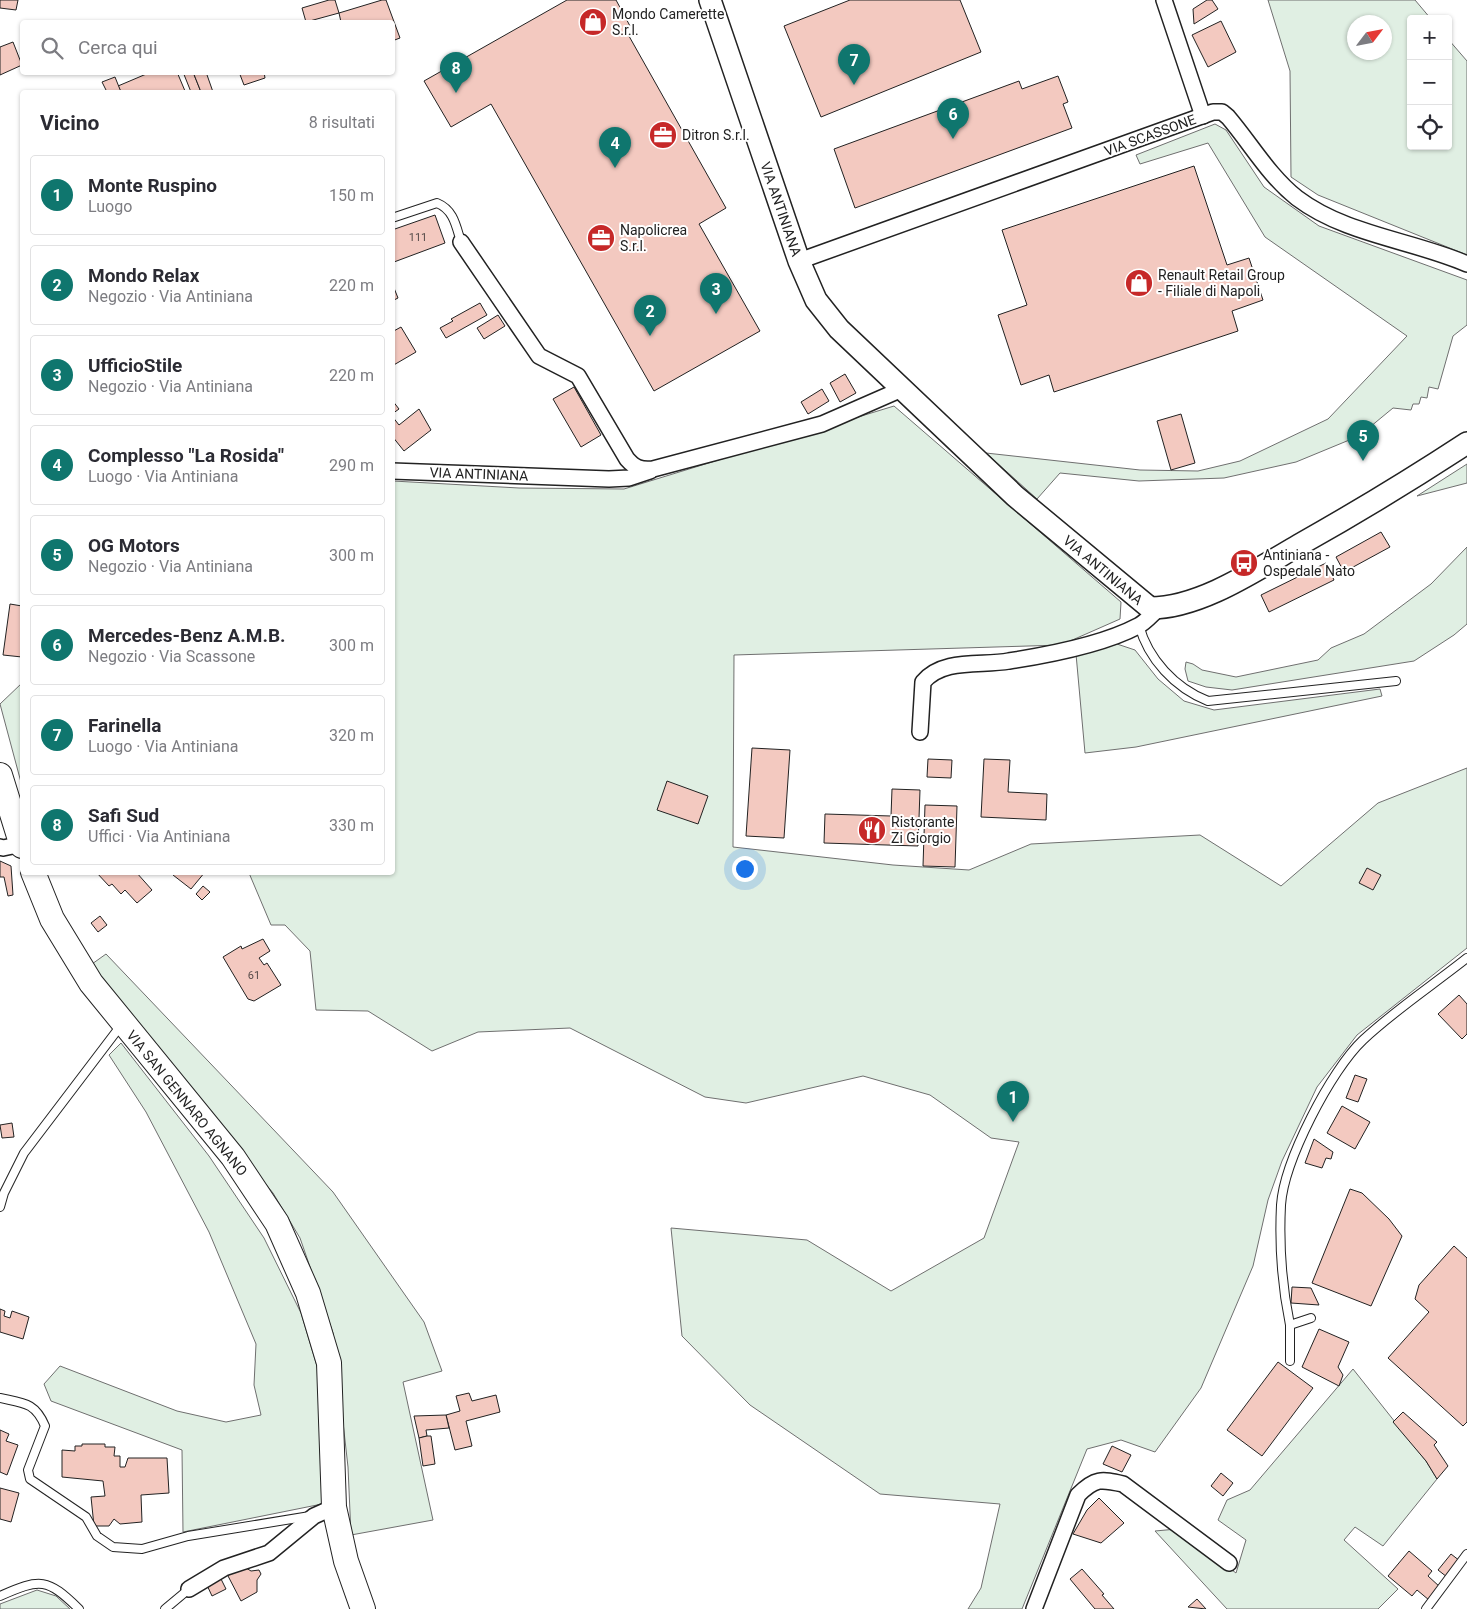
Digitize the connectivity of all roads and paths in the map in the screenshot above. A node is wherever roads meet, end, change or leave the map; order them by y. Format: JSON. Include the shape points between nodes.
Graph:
{"nodes":[{"id":1,"x":710,"y":0,"type":"edge"},
{"id":2,"x":1164,"y":0,"type":"edge"},
{"id":3,"x":1203,"y":116,"type":"junction"},
{"id":4,"x":395,"y":217,"type":"edge"},
{"id":5,"x":461,"y":242,"type":"joint"},
{"id":6,"x":799,"y":261,"type":"junction"},
{"id":7,"x":1467,"y":264,"type":"edge"},
{"id":8,"x":902,"y":389,"type":"junction"},
{"id":9,"x":1467,"y":443,"type":"edge"},
{"id":10,"x":653,"y":469,"type":"junction"},
{"id":11,"x":395,"y":471,"type":"edge"},
{"id":12,"x":1159,"y":608,"type":"junction"},
{"id":13,"x":1139,"y":625,"type":"junction"},
{"id":14,"x":1396,"y":681,"type":"dead end"},
{"id":15,"x":920,"y":732,"type":"dead end"},
{"id":16,"x":0,"y":775,"type":"edge"},
{"id":17,"x":20,"y":839,"type":"edge"},
{"id":18,"x":20,"y":845,"type":"edge"},
{"id":19,"x":0,"y":847,"type":"edge"},
{"id":20,"x":34,"y":875,"type":"edge"},
{"id":21,"x":1467,"y":958,"type":"edge"},
{"id":22,"x":123,"y":1023,"type":"junction"},
{"id":23,"x":0,"y":1207,"type":"edge"},
{"id":24,"x":1311,"y":1318,"type":"dead end"},
{"id":25,"x":1290,"y":1325,"type":"junction"},
{"id":26,"x":1290,"y":1361,"type":"dead end"},
{"id":27,"x":0,"y":1398,"type":"edge"},
{"id":28,"x":324,"y":1511,"type":"junction"},
{"id":29,"x":1467,"y":1554,"type":"edge"},
{"id":30,"x":1229,"y":1563,"type":"dead end"},
{"id":31,"x":189,"y":1589,"type":"joint"},
{"id":32,"x":0,"y":1596,"type":"edge"},
{"id":33,"x":79,"y":1609,"type":"edge"},
{"id":34,"x":165,"y":1609,"type":"edge"},
{"id":35,"x":363,"y":1609,"type":"edge"},
{"id":36,"x":1034,"y":1609,"type":"edge"},
{"id":37,"x":1426,"y":1609,"type":"edge"}],
"edges":[{"from":1,"to":6,"type":"street","name":"VIA ANTINIANA"},
{"from":2,"to":3,"type":"street"},
{"from":3,"to":6,"type":"street","name":"VIA SCASSONE"},
{"from":3,"to":7,"type":"street","name":"VIA SCASSONE","via":[[1222,112],[1228,117],[1271,172],[1298,199],[1314,209],[1338,221]]},
{"from":4,"to":5,"type":"lane","via":[[437,203],[447,207],[453,216]]},
{"from":5,"to":10,"type":"street","name":"VIA ANTINIANA","via":[[539,356],[578,376],[626,459],[641,470]]},
{"from":6,"to":8,"type":"street","name":"VIA ANTINIANA","via":[[816,300],[839,329]]},
{"from":8,"to":10,"type":"street","name":"VIA ANTINIANA","via":[[822,424]]},
{"from":8,"to":12,"type":"street","name":"VIA ANTINIANA","via":[[1014,496],[1143,604]]},
{"from":9,"to":12,"type":"street","name":"VIA ANTINIANA","via":[[1386,495],[1248,574],[1202,597]]},
{"from":10,"to":11,"type":"street","name":"VIA ANTINIANA","via":[[629,478],[609,479]]},
{"from":12,"to":13,"type":"street"},
{"from":13,"to":14,"type":"lane","via":[[1142,638],[1170,676],[1194,696],[1208,701]]},
{"from":13,"to":15,"type":"street","via":[[1060,652],[938,670],[923,682]]},
{"from":16,"to":17,"type":"main road"},
{"from":18,"to":19,"type":"street"},
{"from":20,"to":22,"type":"main road","name":"VIA SAN GENNARO AGNANO","via":[[52,919],[86,975]]},
{"from":21,"to":25,"type":"lane","via":[[1362,1041],[1333,1077],[1316,1107],[1287,1177],[1281,1204],[1283,1291]]},
{"from":22,"to":23,"type":"lane","via":[[24,1153]]},
{"from":22,"to":28,"type":"main road","name":"VIA SAN GENNARO AGNANO","via":[[234,1157],[276,1223],[308,1293],[329,1363]]},
{"from":24,"to":25,"type":"lane"},
{"from":25,"to":26,"type":"lane"},
{"from":27,"to":28,"type":"lane","via":[[30,1405],[40,1414],[45,1426],[28,1470],[30,1479],[86,1516],[97,1536],[113,1547],[142,1549],[188,1536]]},
{"from":28,"to":31,"type":"street","via":[[269,1553],[224,1568]]},
{"from":28,"to":35,"type":"main road","name":"VIA SAN GENNARO AGNANO"},
{"from":29,"to":37,"type":"lane"},
{"from":30,"to":36,"type":"street","via":[[1123,1484],[1105,1480],[1090,1483],[1078,1495]]},
{"from":31,"to":34,"type":"lane"},
{"from":32,"to":33,"type":"lane","via":[[26,1584],[41,1583],[58,1588]]}]}
